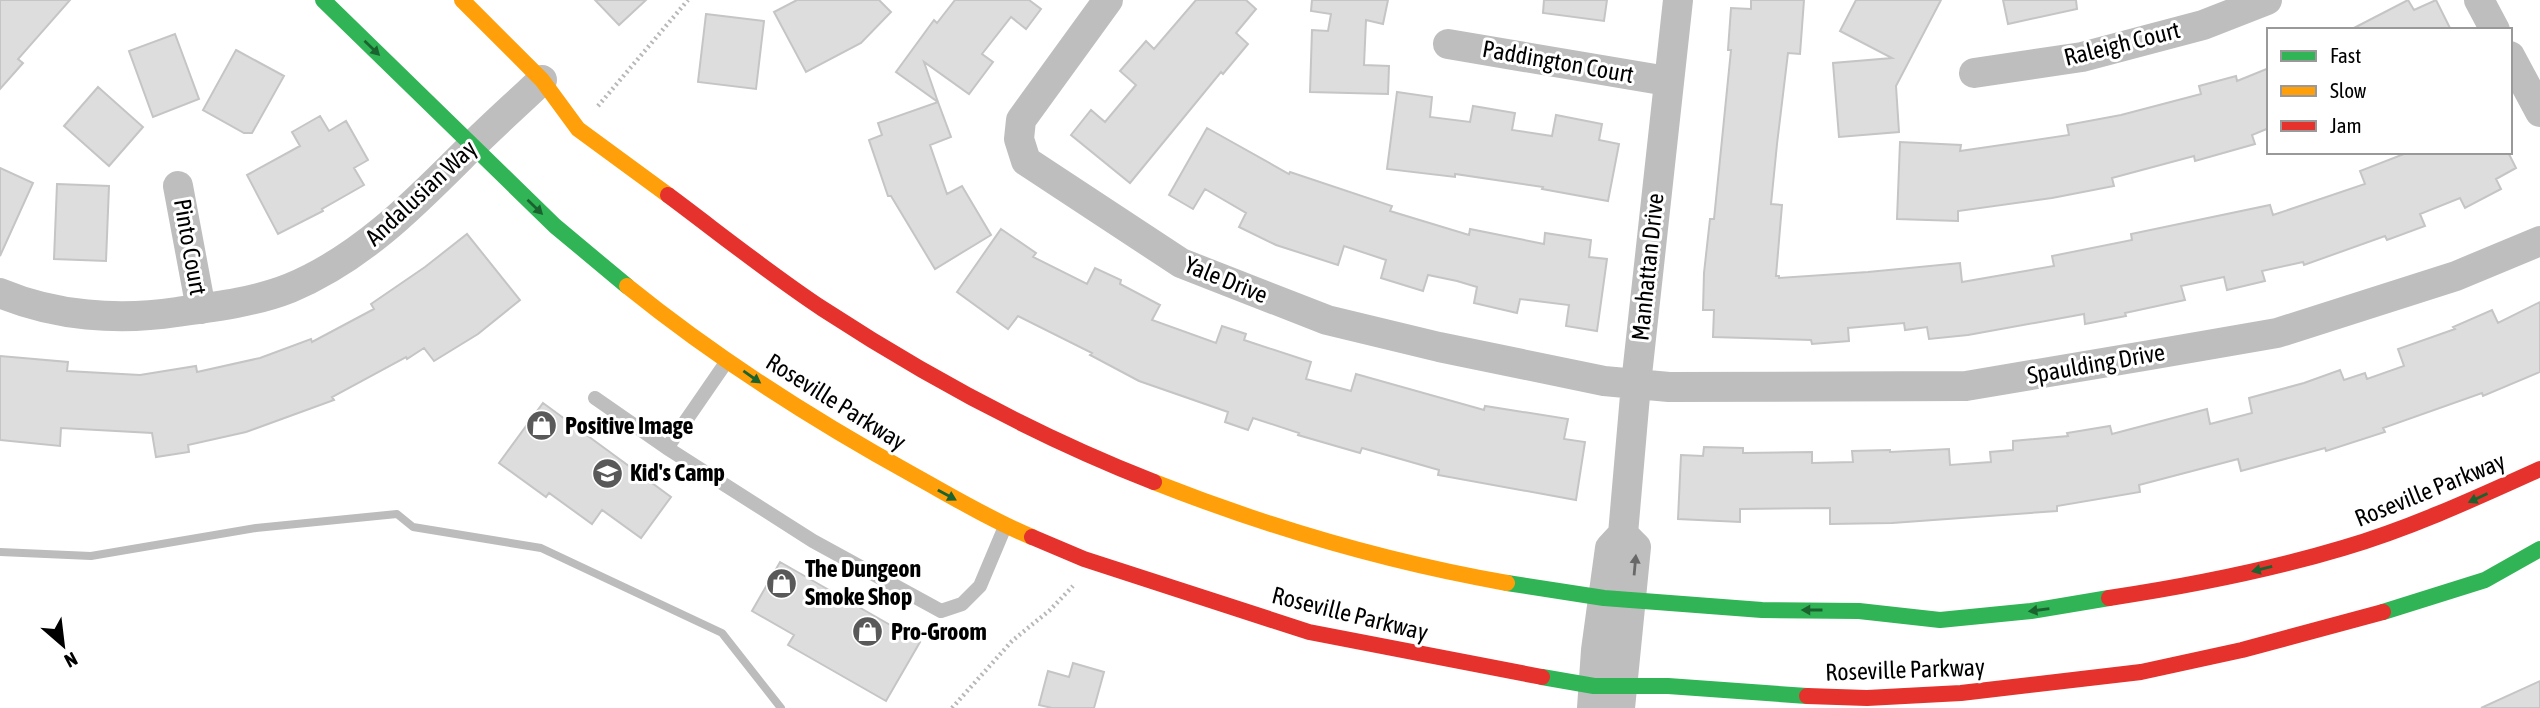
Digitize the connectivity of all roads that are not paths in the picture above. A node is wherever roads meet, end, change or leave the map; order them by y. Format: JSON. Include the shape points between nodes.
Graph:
{"nodes":[{"id":1,"x":323,"y":0,"type":"edge"},
{"id":2,"x":462,"y":0,"type":"edge"},
{"id":3,"x":1108,"y":0,"type":"edge"},
{"id":4,"x":1678,"y":0,"type":"edge"},
{"id":5,"x":2267,"y":0,"type":"edge"},
{"id":6,"x":2479,"y":0,"type":"edge"},
{"id":7,"x":2494,"y":28,"type":"edge"},
{"id":8,"x":1448,"y":44,"type":"dead end"},
{"id":9,"x":2512,"y":60,"type":"edge"},
{"id":10,"x":1974,"y":73,"type":"dead end"},
{"id":11,"x":542,"y":80,"type":"junction"},
{"id":12,"x":1667,"y":81,"type":"junction"},
{"id":13,"x":2540,"y":111,"type":"edge"},
{"id":14,"x":472,"y":146,"type":"junction"},
{"id":15,"x":178,"y":186,"type":"dead end"},
{"id":16,"x":2540,"y":241,"type":"edge"},
{"id":17,"x":0,"y":293,"type":"edge"},
{"id":18,"x":201,"y":309,"type":"junction"},
{"id":19,"x":728,"y":360,"type":"junction"},
{"id":20,"x":1636,"y":384,"type":"junction"},
{"id":21,"x":595,"y":398,"type":"dead end"},
{"id":22,"x":667,"y":448,"type":"junction"},
{"id":23,"x":2540,"y":469,"type":"edge"},
{"id":24,"x":1005,"y":526,"type":"junction"},
{"id":25,"x":2540,"y":549,"type":"edge"},
{"id":26,"x":2540,"y":565,"type":"edge"},
{"id":27,"x":2485,"y":580,"type":"junction"},
{"id":28,"x":1617,"y":599,"type":"junction"},
{"id":29,"x":1607,"y":697,"type":"edge"}],
"edges":[{"from":1,"to":14,"type":"main road","name":"Roseville Parkway","one_way":true},
{"from":2,"to":11,"type":"main road","name":"Roseville Parkway"},
{"from":3,"to":20,"type":"street","name":"Yale Drive","via":[[1021,120],[1019,139],[1026,161],[1181,263],[1327,320],[1439,348]]},
{"from":4,"to":12,"type":"street","name":"Manhattan Drive"},
{"from":5,"to":10,"type":"street","name":"Raleigh Court","via":[[2203,24],[2082,57]]},
{"from":6,"to":7,"type":"street"},
{"from":8,"to":12,"type":"street","name":"Paddington Court"},
{"from":9,"to":13,"type":"street"},
{"from":11,"to":14,"type":"street","name":"Andalusian Way"},
{"from":11,"to":28,"type":"main road","name":"Roseville Parkway","via":[[578,129],[822,308],[1049,437],[1198,499],[1348,547],[1464,574]]},
{"from":12,"to":20,"type":"street","name":"Manhattan Drive"},
{"from":14,"to":18,"type":"street","name":"Andalusian Way","via":[[388,228],[348,258],[289,288]]},
{"from":14,"to":19,"type":"main road","name":"Roseville Parkway","one_way":true,"via":[[555,226]]},
{"from":15,"to":18,"type":"street","name":"Pinto Court"},
{"from":16,"to":20,"type":"street","name":"Spaulding Drive","via":[[2456,276],[2277,333],[1966,386]]},
{"from":17,"to":18,"type":"street","name":"Andalusian Way","via":[[85,316],[151,316]]},
{"from":19,"to":22,"type":"lane"},
{"from":19,"to":24,"type":"main road","name":"Roseville Parkway","one_way":true,"via":[[863,448]]},
{"from":20,"to":28,"type":"street","name":"Manhattan Drive","via":[[1623,534],[1636,547]]},
{"from":21,"to":22,"type":"lane"},
{"from":22,"to":24,"type":"lane","via":[[813,541],[941,611],[962,604],[980,586]]},
{"from":23,"to":28,"type":"main road","name":"Roseville Parkway","one_way":true,"via":[[2464,505],[2344,548],[2211,582],[2031,611],[1940,620],[1858,611],[1762,610]]},
{"from":24,"to":29,"type":"main road","name":"Roseville Parkway","via":[[1084,559],[1310,632]]},
{"from":25,"to":27,"type":"main road","name":"Roseville Parkway"},
{"from":26,"to":27,"type":"main road"},
{"from":27,"to":29,"type":"main road","name":"Roseville Parkway","via":[[2353,622],[2141,672],[1961,693],[1867,698],[1668,686]]},
{"from":28,"to":29,"type":"street","name":"Manhattan Drive"}]}
